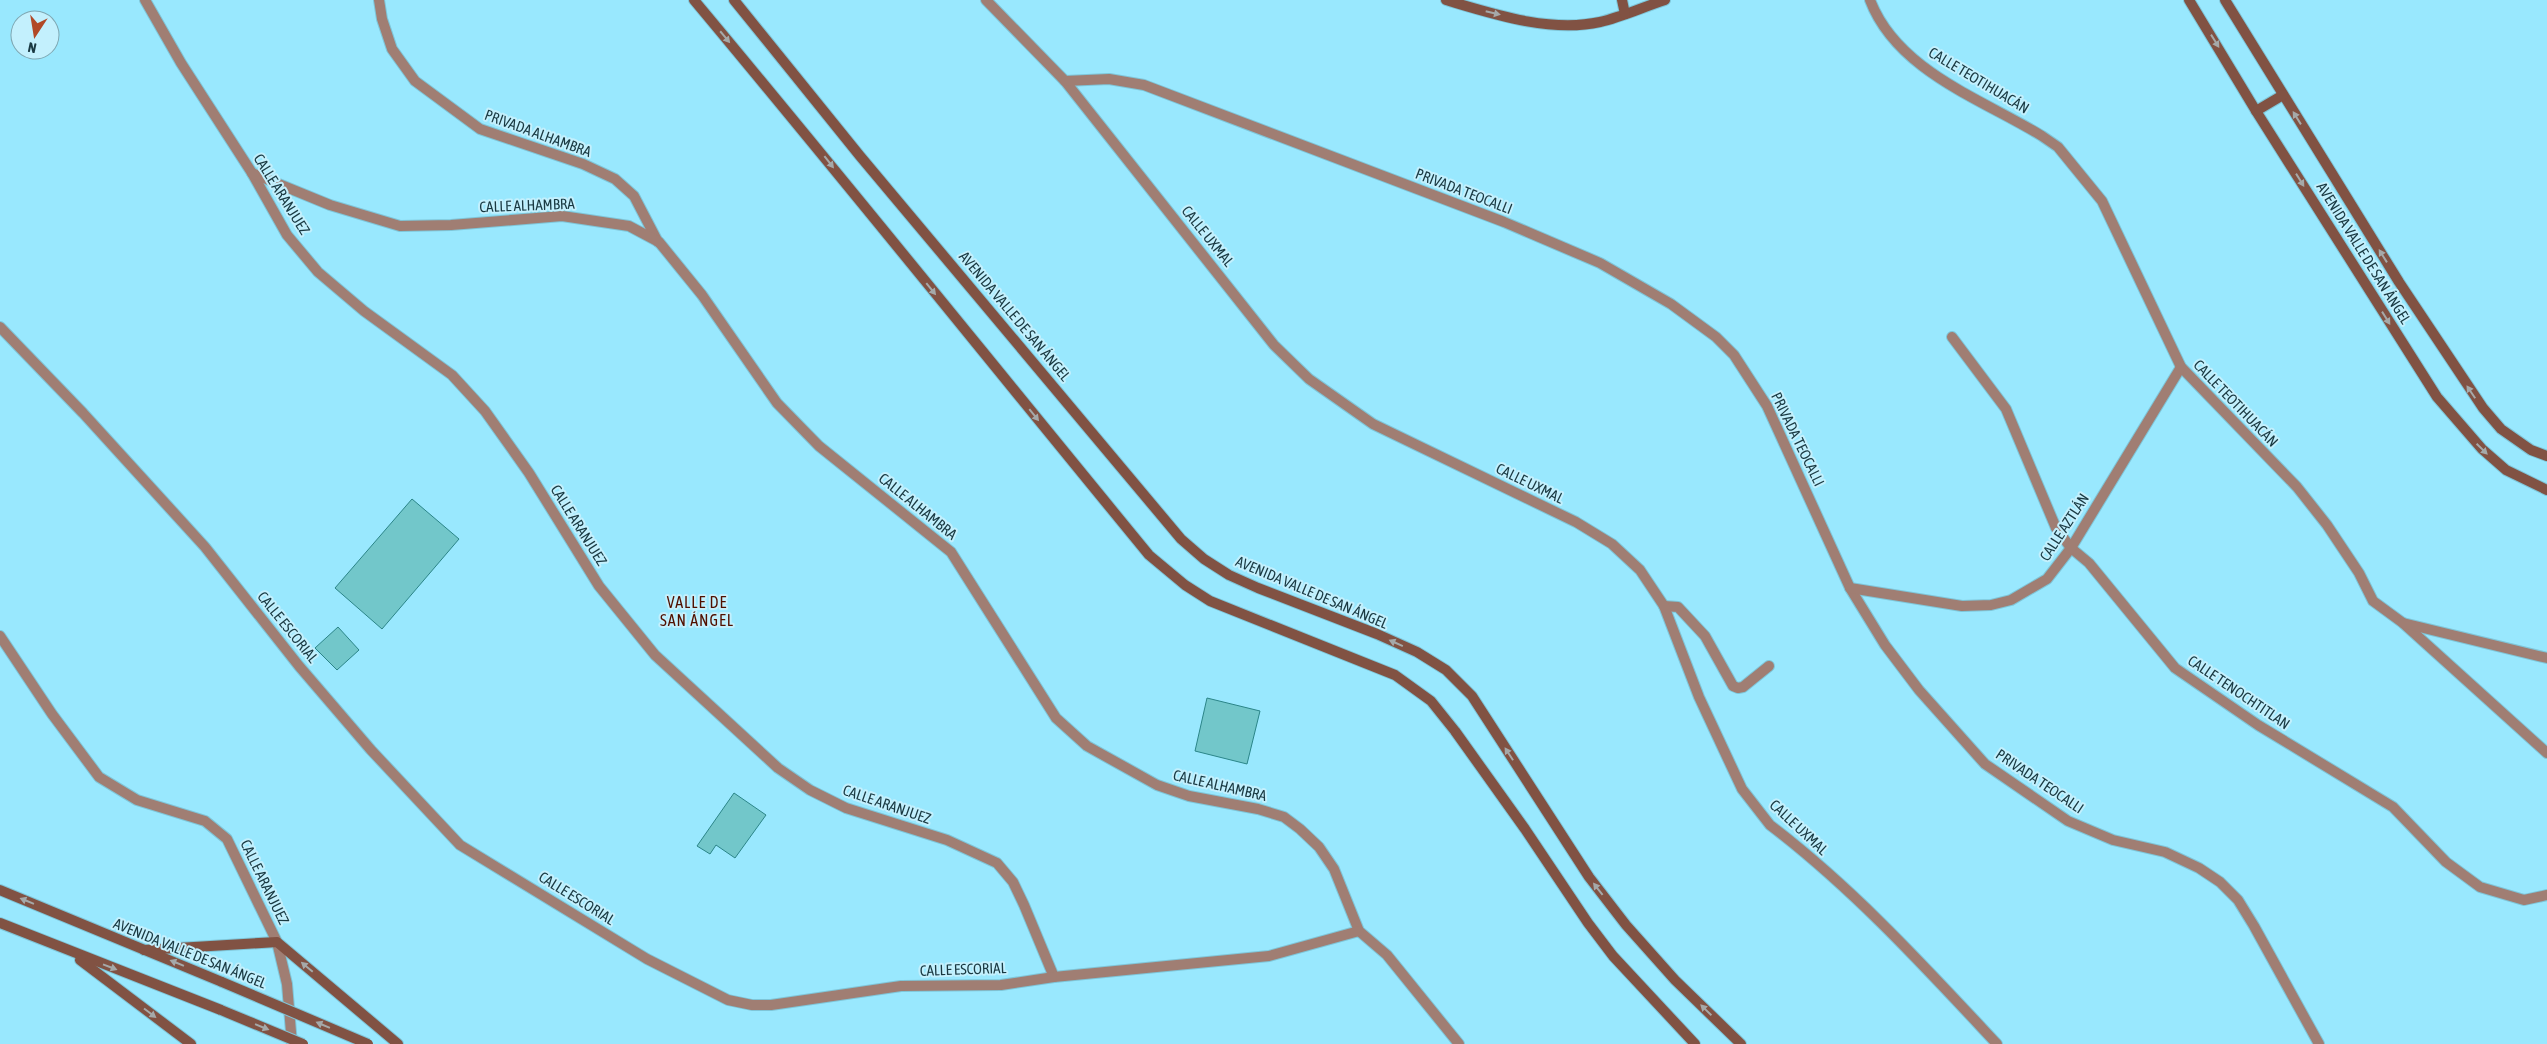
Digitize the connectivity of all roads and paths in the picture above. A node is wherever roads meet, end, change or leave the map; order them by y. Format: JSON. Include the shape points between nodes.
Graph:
{"nodes":[{"id":1,"x":145,"y":0,"type":"edge"},
{"id":2,"x":379,"y":0,"type":"edge"},
{"id":3,"x":694,"y":0,"type":"edge"},
{"id":4,"x":734,"y":0,"type":"edge"},
{"id":5,"x":986,"y":0,"type":"edge"},
{"id":6,"x":1446,"y":0,"type":"edge"},
{"id":7,"x":1622,"y":0,"type":"edge"},
{"id":8,"x":1665,"y":0,"type":"edge"},
{"id":9,"x":1870,"y":0,"type":"edge"},
{"id":10,"x":2190,"y":0,"type":"edge"},
{"id":11,"x":2225,"y":0,"type":"edge"},
{"id":12,"x":1625,"y":14,"type":"junction"},
{"id":13,"x":1065,"y":81,"type":"junction"},
{"id":14,"x":2283,"y":96,"type":"junction"},
{"id":15,"x":2256,"y":111,"type":"junction"},
{"id":16,"x":252,"y":174,"type":"junction"},
{"id":17,"x":658,"y":242,"type":"junction"},
{"id":18,"x":0,"y":327,"type":"edge"},
{"id":19,"x":1952,"y":337,"type":"dead end"},
{"id":20,"x":2181,"y":367,"type":"junction"},
{"id":21,"x":2547,"y":456,"type":"edge"},
{"id":22,"x":2547,"y":490,"type":"edge"},
{"id":23,"x":2071,"y":548,"type":"junction"},
{"id":24,"x":1850,"y":588,"type":"junction"},
{"id":25,"x":1664,"y":606,"type":"junction"},
{"id":26,"x":2403,"y":624,"type":"junction"},
{"id":27,"x":0,"y":636,"type":"edge"},
{"id":28,"x":2547,"y":658,"type":"edge"},
{"id":29,"x":1769,"y":666,"type":"dead end"},
{"id":30,"x":2547,"y":753,"type":"edge"},
{"id":31,"x":0,"y":890,"type":"edge"},
{"id":32,"x":2547,"y":895,"type":"edge"},
{"id":33,"x":0,"y":923,"type":"edge"},
{"id":34,"x":1358,"y":931,"type":"junction"},
{"id":35,"x":277,"y":942,"type":"junction"},
{"id":36,"x":144,"y":950,"type":"junction"},
{"id":37,"x":70,"y":952,"type":"junction"},
{"id":38,"x":1054,"y":977,"type":"junction"},
{"id":39,"x":191,"y":1044,"type":"edge"},
{"id":40,"x":292,"y":1044,"type":"edge"},
{"id":41,"x":303,"y":1044,"type":"edge"},
{"id":42,"x":368,"y":1044,"type":"edge"},
{"id":43,"x":398,"y":1044,"type":"edge"},
{"id":44,"x":1459,"y":1044,"type":"edge"},
{"id":45,"x":1695,"y":1044,"type":"edge"},
{"id":46,"x":1742,"y":1044,"type":"edge"},
{"id":47,"x":1997,"y":1044,"type":"edge"},
{"id":48,"x":2319,"y":1044,"type":"edge"}],
"edges":[{"from":1,"to":16,"type":"street","name":"CALLE ARANJUEZ"},
{"from":2,"to":17,"type":"street","name":"PRIVADA ALHAMBRA","via":[[392,49],[416,81],[480,129],[583,164],[614,179],[634,196]]},
{"from":3,"to":45,"type":"street","one_way":true,"via":[[826,157],[1149,555],[1210,601],[1395,675],[1431,700],[1525,829],[1588,924],[1613,956]]},
{"from":46,"to":4,"type":"street","name":"AVENIDA VALLE DE SAN ÁNGEL","one_way":true,"via":[[1675,980],[1626,925],[1590,877],[1472,696],[1446,670],[1417,652],[1377,634],[1229,575],[1181,539],[860,156]]},
{"from":5,"to":13,"type":"street","name":"CALLE UXMAL"},
{"from":6,"to":12,"type":"street","one_way":true,"via":[[1532,22],[1556,24],[1598,22]]},
{"from":7,"to":12,"type":"street"},
{"from":8,"to":12,"type":"street"},
{"from":9,"to":20,"type":"street","name":"CALLE TEOTIHUACÁN","via":[[1892,38],[1907,53],[1940,78],[2042,136],[2058,147],[2078,170],[2102,201]]},
{"from":10,"to":15,"type":"street","name":"AVENIDA VALLE DE SAN ÁNGEL","one_way":true},
{"from":11,"to":14,"type":"street","name":"AVENIDA VALLE DE SAN ÁNGEL"},
{"from":13,"to":24,"type":"street","name":"PRIVADA TEOCALLI","via":[[1109,79],[1144,85],[1504,222],[1600,263],[1672,304],[1734,355],[1767,406]]},
{"from":13,"to":25,"type":"street","name":"CALLE UXMAL","via":[[1274,345],[1309,379],[1400,439],[1464,466],[1576,522],[1612,544],[1640,570]]},
{"from":14,"to":15,"type":"street"},
{"from":21,"to":14,"type":"street","name":"AVENIDA VALLE DE SAN ÁNGEL","one_way":true,"via":[[2531,450],[2501,429],[2483,408],[2399,282]]},
{"from":15,"to":22,"type":"street","name":"AVENIDA VALLE DE SAN ÁNGEL","one_way":true,"via":[[2437,397],[2482,449],[2506,470]]},
{"from":16,"to":17,"type":"street","name":"CALLE ALHAMBRA","via":[[400,226],[562,216],[629,226]]},
{"from":16,"to":38,"type":"street","name":"CALLE ARANJUEZ","via":[[287,235],[318,272],[364,311],[452,376],[485,411],[534,481],[599,586],[655,655],[778,768],[810,790],[846,808],[947,840],[997,863],[1024,905]]},
{"from":17,"to":34,"type":"street","name":"CALLE ALHAMBRA","via":[[702,295],[777,403],[819,446],[951,552],[1056,718],[1087,746],[1157,785],[1189,796],[1284,817],[1318,847],[1334,869]]},
{"from":18,"to":38,"type":"street","name":"CALLE ESCORIAL","via":[[205,547],[341,715],[460,845],[647,959],[728,1000],[771,1005],[902,986],[1001,985]]},
{"from":19,"to":23,"type":"street","name":"CALLE TENOCHTITLAN","via":[[2006,409],[2056,528]]},
{"from":20,"to":23,"type":"street","name":"CALLE AZTLÁN"},
{"from":20,"to":26,"type":"street","name":"CALLE TEOTIHUACÁN","via":[[2297,487],[2327,525],[2359,573],[2373,601]]},
{"from":23,"to":24,"type":"street","name":"CALLE AZTLÁN","via":[[2047,579],[2010,600],[1991,605],[1962,606]]},
{"from":23,"to":32,"type":"street","name":"CALLE TENOCHTITLAN","via":[[2089,563],[2175,668],[2258,724],[2393,806],[2446,862],[2480,888],[2524,900]]},
{"from":24,"to":48,"type":"street","name":"PRIVADA TEOCALLI","via":[[1918,690],[1985,764],[2068,821],[2113,840],[2165,852],[2220,882],[2238,900],[2254,926]]},
{"from":25,"to":29,"type":"street","via":[[1678,608],[1705,636],[1733,686],[1744,688]]},
{"from":25,"to":47,"type":"street","name":"CALLE UXMAL","via":[[1699,697],[1742,789],[1756,808],[1770,825],[1872,912]]},
{"from":26,"to":28,"type":"street"},
{"from":26,"to":30,"type":"street","name":"CALLE TEOTIHUACÁN"},
{"from":27,"to":35,"type":"street","name":"CALLE ARANJUEZ","via":[[52,714],[99,776],[137,800],[206,821],[227,839]]},
{"from":36,"to":31,"type":"street","name":"AVENIDA VALLE DE SAN ÁNGEL","one_way":true},
{"from":33,"to":37,"type":"street"},
{"from":34,"to":38,"type":"street","name":"CALLE ESCORIAL","via":[[1269,956]]},
{"from":34,"to":44,"type":"street","name":"CALLE ALHAMBRA","via":[[1387,955]]},
{"from":35,"to":36,"type":"street"},
{"from":35,"to":40,"type":"street","name":"CALLE ARANJUEZ","via":[[287,984]]},
{"from":43,"to":35,"type":"street","one_way":true},
{"from":42,"to":36,"type":"street","name":"AVENIDA VALLE DE SAN ÁNGEL","one_way":true,"bridge":true},
{"from":37,"to":39,"type":"street","one_way":true},
{"from":37,"to":41,"type":"street","one_way":true,"bridge":true}]}
